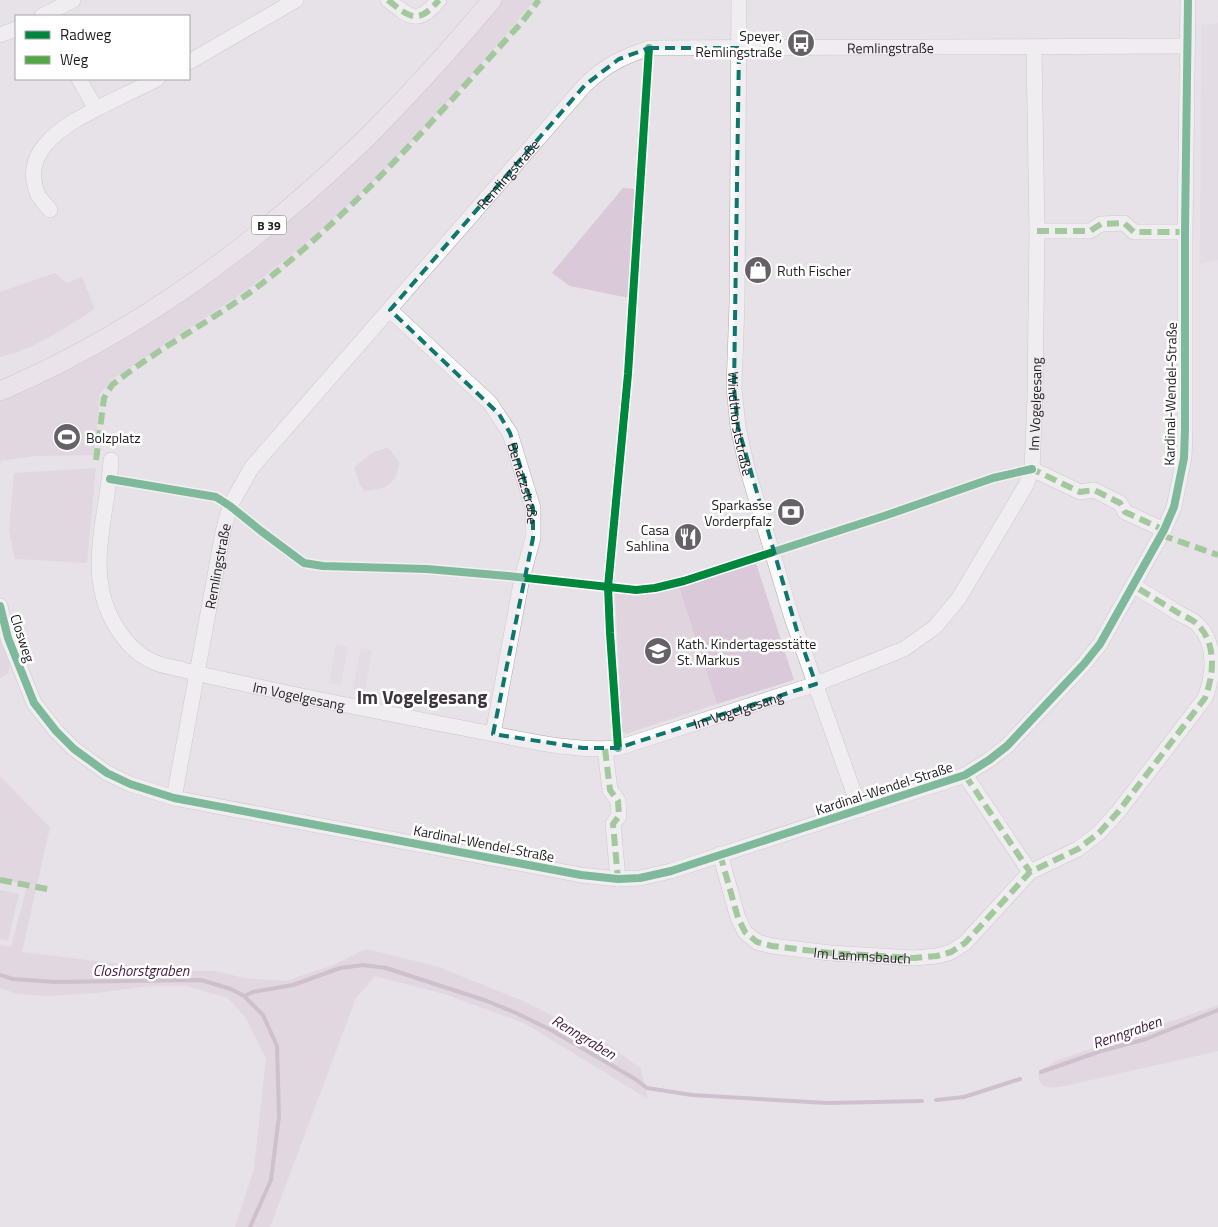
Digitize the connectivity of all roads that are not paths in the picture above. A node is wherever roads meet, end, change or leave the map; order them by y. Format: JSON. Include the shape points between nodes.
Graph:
{"nodes":[{"id":1,"x":73,"y":0,"type":"edge"},
{"id":2,"x":296,"y":0,"type":"edge"},
{"id":3,"x":388,"y":0,"type":"edge"},
{"id":4,"x":439,"y":0,"type":"edge"},
{"id":5,"x":492,"y":0,"type":"edge"},
{"id":6,"x":739,"y":0,"type":"edge"},
{"id":7,"x":1188,"y":0,"type":"edge"},
{"id":8,"x":46,"y":15,"type":"edge"},
{"id":9,"x":15,"y":28,"type":"edge"},
{"id":10,"x":0,"y":35,"type":"edge"},
{"id":11,"x":1186,"y":46,"type":"junction"},
{"id":12,"x":739,"y":48,"type":"junction"},
{"id":13,"x":1034,"y":48,"type":"junction"},
{"id":14,"x":190,"y":61,"type":"edge"},
{"id":15,"x":80,"y":80,"type":"edge"},
{"id":16,"x":155,"y":80,"type":"edge"},
{"id":17,"x":96,"y":110,"type":"junction"},
{"id":18,"x":50,"y":210,"type":"dead end"},
{"id":19,"x":1037,"y":230,"type":"junction"},
{"id":20,"x":1185,"y":232,"type":"junction"},
{"id":21,"x":390,"y":310,"type":"junction"},
{"id":22,"x":0,"y":391,"type":"edge"},
{"id":23,"x":111,"y":460,"type":"dead end"},
{"id":24,"x":1032,"y":469,"type":"junction"},
{"id":25,"x":1164,"y":530,"type":"junction"},
{"id":26,"x":1134,"y":586,"type":"junction"},
{"id":27,"x":0,"y":606,"type":"edge"},
{"id":28,"x":197,"y":673,"type":"junction"},
{"id":29,"x":23,"y":678,"type":"joint"},
{"id":30,"x":816,"y":684,"type":"junction"},
{"id":31,"x":493,"y":734,"type":"junction"},
{"id":32,"x":605,"y":749,"type":"junction"},
{"id":33,"x":965,"y":775,"type":"junction"},
{"id":34,"x":174,"y":798,"type":"junction"},
{"id":35,"x":860,"y":810,"type":"junction"},
{"id":36,"x":720,"y":854,"type":"junction"},
{"id":37,"x":1030,"y":872,"type":"junction"},
{"id":38,"x":618,"y":879,"type":"junction"}],
"edges":[{"from":1,"to":8,"type":"street"},
{"from":2,"to":14,"type":"street"},
{"from":3,"to":4,"type":"street","via":[[416,17],[423,16]]},
{"from":5,"to":22,"type":"main road","number":"B 39","via":[[360,144],[299,200],[237,250],[116,332]]},
{"from":6,"to":12,"type":"street","name":"Windthorststraße"},
{"from":7,"to":11,"type":"street","name":"Kardinal-Wendel-Straße"},
{"from":9,"to":10,"type":"street"},
{"from":11,"to":13,"type":"street","name":"Remlingstraße"},
{"from":11,"to":20,"type":"street","name":"Kardinal-Wendel-Straße"},
{"from":12,"to":13,"type":"street","name":"Remlingstraße"},
{"from":12,"to":21,"type":"street","name":"Remlingstraße","via":[[649,48],[600,70]]},
{"from":12,"to":30,"type":"street","name":"Windthorststraße","via":[[734,388],[738,427],[792,618]]},
{"from":13,"to":19,"type":"street","name":"Im Vogelgesang"},
{"from":15,"to":17,"type":"street"},
{"from":16,"to":17,"type":"street"},
{"from":17,"to":18,"type":"street","via":[[61,129],[37,158],[36,188]]},
{"from":19,"to":20,"type":"street","via":[[1090,231],[1101,224],[1124,223],[1134,232]]},
{"from":19,"to":24,"type":"street","name":"Im Vogelgesang"},
{"from":20,"to":25,"type":"street","name":"Kardinal-Wendel-Straße","via":[[1184,458],[1174,507]]},
{"from":21,"to":28,"type":"street","name":"Remlingstraße","via":[[252,467],[230,506]]},
{"from":21,"to":31,"type":"street","name":"Bernatzstraße","via":[[499,414],[510,433],[533,508],[532,538]]},
{"from":23,"to":28,"type":"street","name":"Im Vogelgesang","via":[[99,555],[100,586],[114,622],[133,649],[153,662]]},
{"from":24,"to":25,"type":"street","via":[[1080,492],[1094,490],[1120,503],[1125,512]]},
{"from":24,"to":30,"type":"street","name":"Im Vogelgesang","via":[[1026,485],[959,598],[936,628],[904,649]]},
{"from":25,"to":26,"type":"street","name":"Kardinal-Wendel-Straße"},
{"from":26,"to":33,"type":"street","name":"Kardinal-Wendel-Straße","via":[[1100,644],[1084,664],[1007,746]]},
{"from":26,"to":37,"type":"street","name":"Im Lammsbauch","via":[[1197,624],[1210,649],[1211,682],[1205,698],[1099,833],[1078,849]]},
{"from":27,"to":29,"type":"street","name":"Closweg"},
{"from":28,"to":31,"type":"street","name":"Im Vogelgesang"},
{"from":28,"to":34,"type":"street","name":"Remlingstraße"},
{"from":29,"to":34,"type":"street","name":"Kardinal-Wendel-Straße","via":[[34,703],[74,749],[107,773]]},
{"from":30,"to":32,"type":"street","name":"Im Vogelgesang","via":[[618,748]]},
{"from":30,"to":35,"type":"street","name":"Windthorststraße"},
{"from":31,"to":32,"type":"street","name":"Im Vogelgesang"},
{"from":32,"to":38,"type":"street","via":[[610,790],[618,802],[619,816],[613,824]]},
{"from":33,"to":35,"type":"street","name":"Kardinal-Wendel-Straße"},
{"from":33,"to":37,"type":"street"},
{"from":34,"to":38,"type":"street","name":"Kardinal-Wendel-Straße","via":[[581,875]]},
{"from":35,"to":36,"type":"street","name":"Kardinal-Wendel-Straße"},
{"from":36,"to":37,"type":"street","name":"Im Lammsbauch","via":[[745,932],[757,942],[772,946],[830,953],[905,957],[951,952],[965,943]]},
{"from":36,"to":38,"type":"street","name":"Kardinal-Wendel-Straße","via":[[670,871]]}]}
